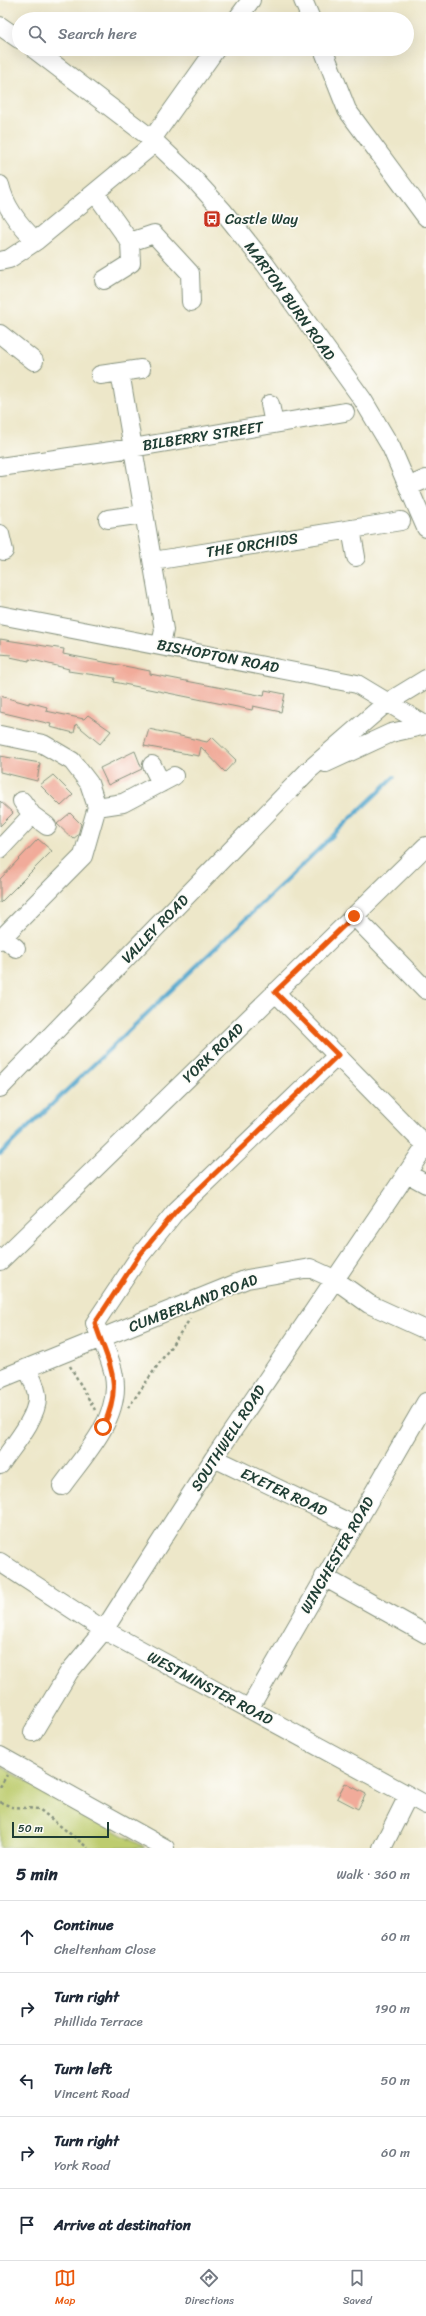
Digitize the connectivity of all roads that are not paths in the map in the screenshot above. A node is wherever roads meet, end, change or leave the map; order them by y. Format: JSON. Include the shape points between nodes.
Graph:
{"nodes":[{"id":1,"x":251,"y":0,"type":"edge"},
{"id":2,"x":303,"y":0,"type":"edge"},
{"id":3,"x":242,"y":12,"type":"edge"},
{"id":4,"x":309,"y":12,"type":"edge"},
{"id":5,"x":0,"y":26,"type":"edge"},
{"id":6,"x":12,"y":34,"type":"edge"},
{"id":7,"x":43,"y":56,"type":"edge"},
{"id":8,"x":211,"y":56,"type":"edge"},
{"id":9,"x":326,"y":56,"type":"edge"},
{"id":10,"x":154,"y":141,"type":"junction"},
{"id":11,"x":0,"y":185,"type":"edge"},
{"id":12,"x":96,"y":194,"type":"junction"},
{"id":13,"x":426,"y":217,"type":"edge"},
{"id":14,"x":36,"y":241,"type":"junction"},
{"id":15,"x":130,"y":242,"type":"junction"},
{"id":16,"x":0,"y":262,"type":"edge"},
{"id":17,"x":104,"y":280,"type":"dead end"},
{"id":18,"x":191,"y":302,"type":"dead end"},
{"id":19,"x":0,"y":334,"type":"edge"},
{"id":20,"x":34,"y":361,"type":"dead end"},
{"id":21,"x":140,"y":369,"type":"dead end"},
{"id":22,"x":120,"y":372,"type":"junction"},
{"id":23,"x":100,"y":375,"type":"dead end"},
{"id":24,"x":270,"y":404,"type":"dead end"},
{"id":25,"x":345,"y":412,"type":"dead end"},
{"id":26,"x":274,"y":424,"type":"junction"},
{"id":27,"x":132,"y":448,"type":"junction"},
{"id":28,"x":0,"y":467,"type":"edge"},
{"id":29,"x":426,"y":480,"type":"edge"},
{"id":30,"x":410,"y":486,"type":"junction"},
{"id":31,"x":143,"y":514,"type":"junction"},
{"id":32,"x":108,"y":519,"type":"dead end"},
{"id":33,"x":401,"y":521,"type":"dead end"},
{"id":34,"x":426,"y":528,"type":"edge"},
{"id":35,"x":351,"y":529,"type":"junction"},
{"id":36,"x":356,"y":557,"type":"dead end"},
{"id":37,"x":152,"y":561,"type":"junction"},
{"id":38,"x":0,"y":615,"type":"edge"},
{"id":39,"x":160,"y":645,"type":"junction"},
{"id":40,"x":426,"y":679,"type":"edge"},
{"id":41,"x":386,"y":703,"type":"junction"},
{"id":42,"x":426,"y":725,"type":"edge"},
{"id":43,"x":0,"y":735,"type":"edge"},
{"id":44,"x":152,"y":764,"type":"dead end"},
{"id":45,"x":309,"y":770,"type":"junction"},
{"id":46,"x":97,"y":807,"type":"junction"},
{"id":47,"x":47,"y":826,"type":"dead end"},
{"id":48,"x":426,"y":846,"type":"edge"},
{"id":49,"x":0,"y":849,"type":"edge"},
{"id":50,"x":354,"y":916,"type":"junction"},
{"id":51,"x":6,"y":942,"type":"edge"},
{"id":52,"x":426,"y":990,"type":"edge"},
{"id":53,"x":275,"y":992,"type":"junction"},
{"id":54,"x":338,"y":1055,"type":"junction"},
{"id":55,"x":1,"y":1087,"type":"edge"},
{"id":56,"x":426,"y":1145,"type":"edge"},
{"id":57,"x":408,"y":1174,"type":"junction"},
{"id":58,"x":426,"y":1184,"type":"edge"},
{"id":59,"x":0,"y":1261,"type":"edge"},
{"id":60,"x":334,"y":1279,"type":"junction"},
{"id":61,"x":426,"y":1330,"type":"edge"},
{"id":62,"x":100,"y":1338,"type":"junction"},
{"id":63,"x":27,"y":1368,"type":"junction"},
{"id":64,"x":0,"y":1379,"type":"edge"},
{"id":65,"x":426,"y":1402,"type":"edge"},
{"id":66,"x":214,"y":1458,"type":"junction"},
{"id":67,"x":0,"y":1465,"type":"edge"},
{"id":68,"x":62,"y":1486,"type":"dead end"},
{"id":69,"x":354,"y":1525,"type":"junction"},
{"id":70,"x":0,"y":1562,"type":"edge"},
{"id":71,"x":324,"y":1577,"type":"junction"},
{"id":72,"x":104,"y":1630,"type":"junction"},
{"id":73,"x":426,"y":1634,"type":"edge"},
{"id":74,"x":249,"y":1709,"type":"junction"},
{"id":75,"x":33,"y":1732,"type":"dead end"},
{"id":76,"x":0,"y":1756,"type":"edge"},
{"id":77,"x":408,"y":1796,"type":"junction"},
{"id":78,"x":426,"y":1805,"type":"edge"},
{"id":79,"x":165,"y":1848,"type":"edge"},
{"id":80,"x":382,"y":1848,"type":"edge"}],
"edges":[{"from":1,"to":3,"type":"street"},
{"from":2,"to":4,"type":"street"},
{"from":5,"to":6,"type":"street"},
{"from":7,"to":10,"type":"street","name":"MARTON BURN ROAD"},
{"from":8,"to":10,"type":"street"},
{"from":9,"to":13,"type":"street","via":[[347,110]]},
{"from":10,"to":12,"type":"street"},
{"from":10,"to":30,"type":"street","name":"MARTON BURN ROAD","via":[[222,210],[264,264],[363,400],[391,447]]},
{"from":11,"to":14,"type":"street","via":[[18,223]]},
{"from":12,"to":14,"type":"street"},
{"from":12,"to":15,"type":"street"},
{"from":14,"to":16,"type":"street"},
{"from":15,"to":17,"type":"street","via":[[131,263]]},
{"from":15,"to":18,"type":"street","via":[[154,234],[190,273]]},
{"from":19,"to":20,"type":"street"},
{"from":21,"to":22,"type":"street"},
{"from":22,"to":23,"type":"street"},
{"from":22,"to":27,"type":"street"},
{"from":24,"to":26,"type":"street","name":"BILBERRY STREET"},
{"from":25,"to":26,"type":"street","name":"BILBERRY STREET"},
{"from":26,"to":27,"type":"street","name":"BILBERRY STREET"},
{"from":27,"to":28,"type":"street","name":"BILBERRY STREET"},
{"from":27,"to":31,"type":"street"},
{"from":29,"to":30,"type":"street"},
{"from":30,"to":34,"type":"street","name":"MARTON BURN ROAD"},
{"from":31,"to":32,"type":"street"},
{"from":31,"to":37,"type":"street"},
{"from":33,"to":35,"type":"street","name":"THE ORCHIDS"},
{"from":35,"to":36,"type":"street"},
{"from":35,"to":37,"type":"street","name":"THE ORCHIDS"},
{"from":37,"to":39,"type":"street","via":[[164,630]]},
{"from":38,"to":39,"type":"street","name":"BISHOPTON ROAD"},
{"from":39,"to":41,"type":"street","name":"BISHOPTON ROAD","via":[[357,684]]},
{"from":40,"to":41,"type":"street","name":"VALLEY ROAD"},
{"from":41,"to":42,"type":"street","name":"BISHOPTON ROAD"},
{"from":41,"to":45,"type":"street","name":"VALLEY ROAD"},
{"from":42,"to":45,"type":"street","name":"VALLEY ROAD","via":[[391,733]]},
{"from":43,"to":46,"type":"street","via":[[43,744],[72,761],[89,783]]},
{"from":44,"to":46,"type":"street","via":[[167,780],[123,803]]},
{"from":45,"to":55,"type":"street","name":"VALLEY ROAD"},
{"from":46,"to":51,"type":"street","via":[[83,856]]},
{"from":47,"to":49,"type":"street","via":[[27,808]]},
{"from":48,"to":50,"type":"street","name":"YORK ROAD"},
{"from":50,"to":52,"type":"street"},
{"from":50,"to":53,"type":"street","name":"YORK ROAD"},
{"from":53,"to":54,"type":"street"},
{"from":53,"to":59,"type":"street","name":"YORK ROAD"},
{"from":54,"to":56,"type":"street"},
{"from":54,"to":62,"type":"street","via":[[176,1211],[139,1256],[95,1323]]},
{"from":56,"to":57,"type":"street","name":"SOUTHWELL ROAD"},
{"from":57,"to":58,"type":"street"},
{"from":57,"to":60,"type":"street","name":"SOUTHWELL ROAD"},
{"from":60,"to":61,"type":"street","name":"CUMBERLAND ROAD","via":[[369,1304]]},
{"from":60,"to":62,"type":"street","name":"CUMBERLAND ROAD","via":[[310,1268],[247,1279]]},
{"from":60,"to":66,"type":"street","name":"SOUTHWELL ROAD"},
{"from":62,"to":63,"type":"street","name":"CUMBERLAND ROAD"},
{"from":62,"to":68,"type":"street","via":[[110,1361],[115,1387],[111,1410],[103,1427]]},
{"from":63,"to":64,"type":"street","name":"CUMBERLAND ROAD"},
{"from":63,"to":67,"type":"street","via":[[35,1388],[37,1404]]},
{"from":65,"to":69,"type":"street","name":"WINCHESTER ROAD"},
{"from":66,"to":69,"type":"street","name":"EXETER ROAD"},
{"from":66,"to":72,"type":"street","name":"SOUTHWELL ROAD"},
{"from":69,"to":71,"type":"street","name":"WINCHESTER ROAD"},
{"from":70,"to":72,"type":"street","name":"WESTMINSTER ROAD"},
{"from":71,"to":73,"type":"street"},
{"from":71,"to":74,"type":"street","name":"WINCHESTER ROAD"},
{"from":72,"to":74,"type":"street","name":"WESTMINSTER ROAD"},
{"from":72,"to":75,"type":"street","name":"SOUTHWELL ROAD","via":[[69,1672]]},
{"from":74,"to":77,"type":"street","name":"WESTMINSTER ROAD"},
{"from":76,"to":79,"type":"street"},
{"from":77,"to":78,"type":"street","name":"WESTMINSTER ROAD"},
{"from":77,"to":80,"type":"street"}]}
